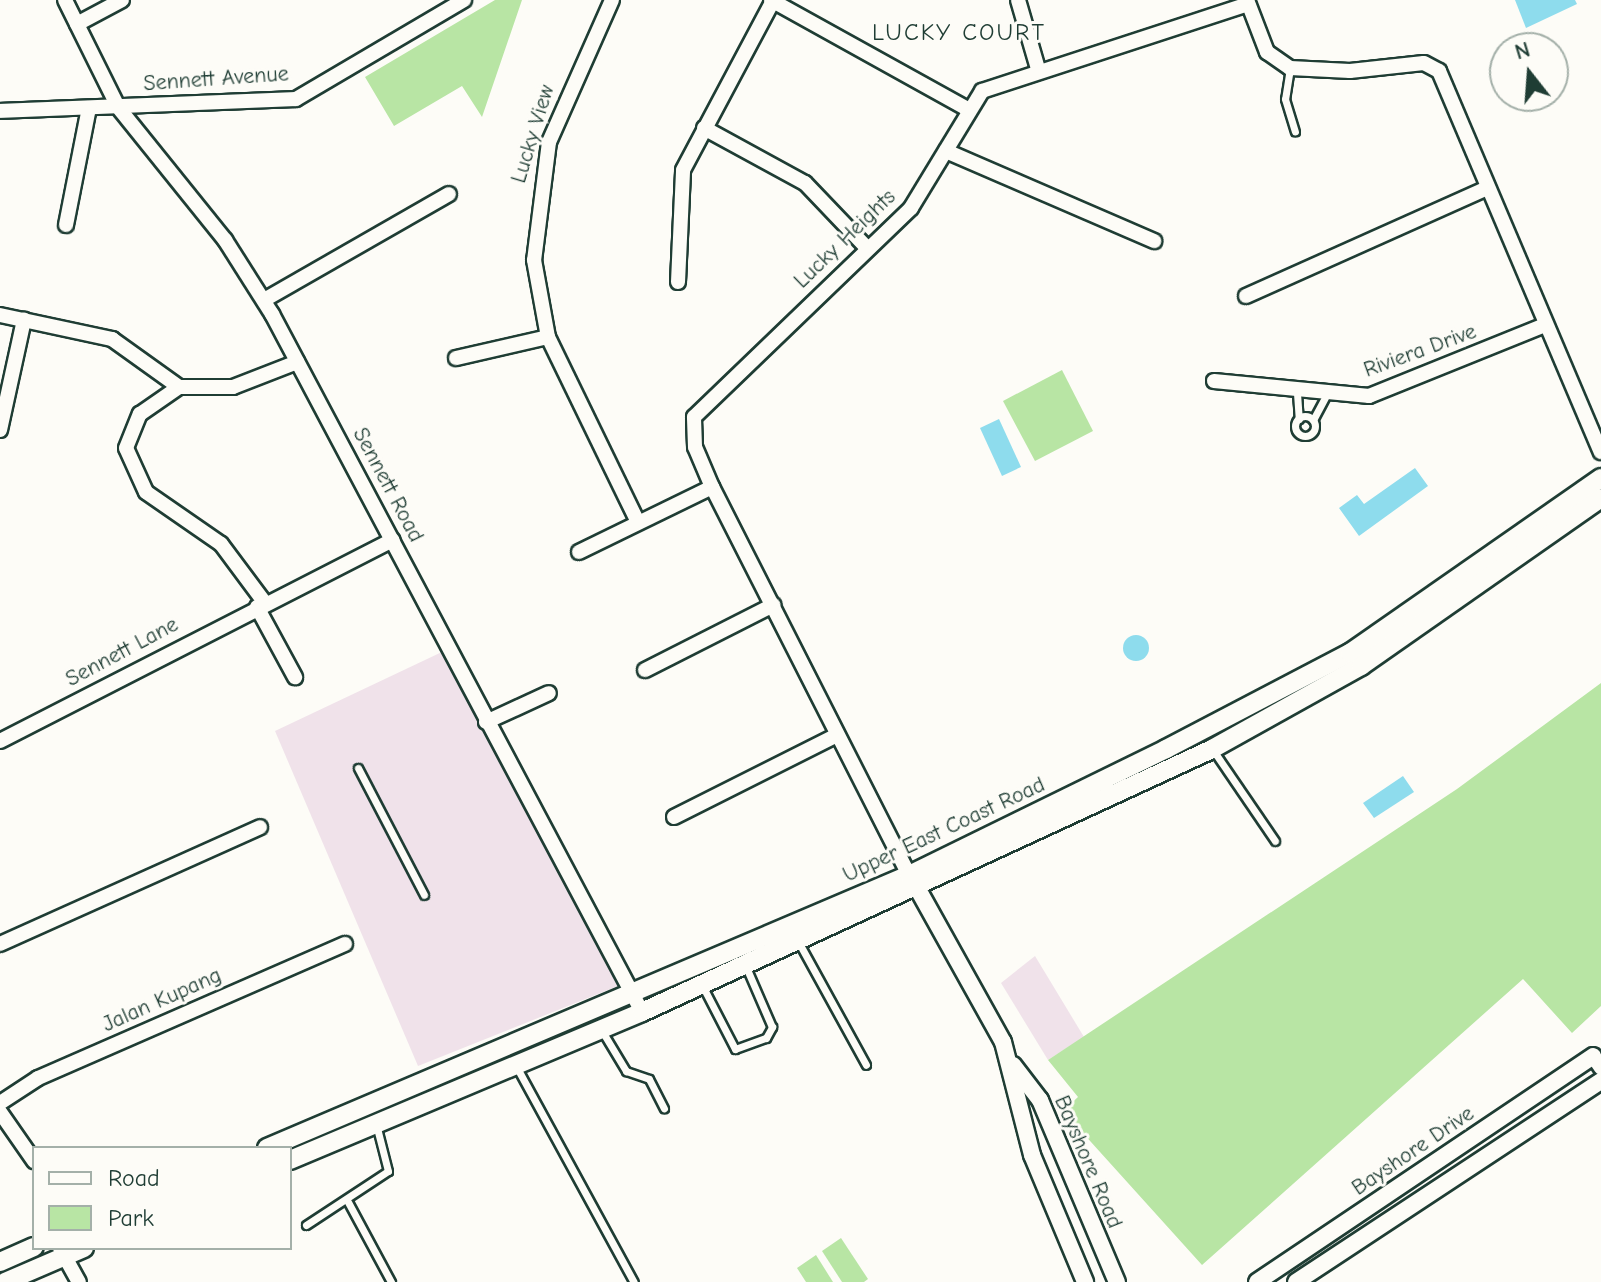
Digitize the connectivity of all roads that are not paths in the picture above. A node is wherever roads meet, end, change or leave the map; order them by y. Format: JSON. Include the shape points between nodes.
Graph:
{"nodes":[{"id":1,"x":65,"y":0,"type":"edge"},
{"id":2,"x":122,"y":0,"type":"edge"},
{"id":3,"x":464,"y":0,"type":"edge"},
{"id":4,"x":612,"y":0,"type":"edge"},
{"id":5,"x":1018,"y":0,"type":"edge"},
{"id":6,"x":772,"y":1,"type":"edge"},
{"id":7,"x":1248,"y":2,"type":"edge"},
{"id":8,"x":77,"y":24,"type":"junction"},
{"id":9,"x":1290,"y":68,"type":"junction"},
{"id":10,"x":1038,"y":69,"type":"junction"},
{"id":11,"x":118,"y":107,"type":"junction"},
{"id":12,"x":89,"y":108,"type":"junction"},
{"id":13,"x":968,"y":109,"type":"junction"},
{"id":14,"x":0,"y":111,"type":"edge"},
{"id":15,"x":704,"y":128,"type":"junction"},
{"id":16,"x":1295,"y":131,"type":"dead end"},
{"id":17,"x":946,"y":151,"type":"junction"},
{"id":18,"x":1488,"y":188,"type":"junction"},
{"id":19,"x":449,"y":194,"type":"dead end"},
{"id":20,"x":66,"y":225,"type":"dead end"},
{"id":21,"x":1154,"y":241,"type":"dead end"},
{"id":22,"x":868,"y":249,"type":"junction"},
{"id":23,"x":678,"y":282,"type":"dead end"},
{"id":24,"x":1246,"y":296,"type":"dead end"},
{"id":25,"x":264,"y":300,"type":"junction"},
{"id":26,"x":0,"y":315,"type":"edge"},
{"id":27,"x":24,"y":320,"type":"junction"},
{"id":28,"x":1542,"y":326,"type":"junction"},
{"id":29,"x":548,"y":337,"type":"junction"},
{"id":30,"x":456,"y":358,"type":"dead end"},
{"id":31,"x":297,"y":362,"type":"junction"},
{"id":32,"x":1214,"y":381,"type":"dead end"},
{"id":33,"x":179,"y":387,"type":"junction"},
{"id":34,"x":1297,"y":393,"type":"junction"},
{"id":35,"x":1325,"y":397,"type":"junction"},
{"id":36,"x":1299,"y":419,"type":"junction"},
{"id":37,"x":1313,"y":420,"type":"junction"},
{"id":38,"x":0,"y":430,"type":"edge"},
{"id":39,"x":1601,"y":452,"type":"edge"},
{"id":40,"x":1601,"y":478,"type":"edge"},
{"id":41,"x":712,"y":487,"type":"junction"},
{"id":42,"x":1601,"y":498,"type":"edge"},
{"id":43,"x":638,"y":522,"type":"junction"},
{"id":44,"x":393,"y":540,"type":"junction"},
{"id":45,"x":579,"y":552,"type":"dead end"},
{"id":46,"x":261,"y":605,"type":"junction"},
{"id":47,"x":773,"y":605,"type":"junction"},
{"id":48,"x":645,"y":670,"type":"dead end"},
{"id":49,"x":295,"y":677,"type":"dead end"},
{"id":50,"x":549,"y":693,"type":"dead end"},
{"id":51,"x":486,"y":722,"type":"junction"},
{"id":52,"x":837,"y":735,"type":"junction"},
{"id":53,"x":0,"y":741,"type":"edge"},
{"id":54,"x":1212,"y":749,"type":"junction"},
{"id":55,"x":358,"y":768,"type":"dead end"},
{"id":56,"x":674,"y":817,"type":"dead end"},
{"id":57,"x":260,"y":827,"type":"dead end"},
{"id":58,"x":1275,"y":841,"type":"dead end"},
{"id":59,"x":914,"y":881,"type":"junction"},
{"id":60,"x":424,"y":895,"type":"dead end"},
{"id":61,"x":797,"y":941,"type":"junction"},
{"id":62,"x":0,"y":944,"type":"edge"},
{"id":63,"x":345,"y":944,"type":"dead end"},
{"id":64,"x":745,"y":965,"type":"junction"},
{"id":65,"x":702,"y":984,"type":"junction"},
{"id":66,"x":637,"y":1003,"type":"junction"},
{"id":67,"x":601,"y":1030,"type":"junction"},
{"id":68,"x":1597,"y":1062,"type":"edge"},
{"id":69,"x":1012,"y":1064,"type":"junction"},
{"id":70,"x":866,"y":1065,"type":"dead end"},
{"id":71,"x":516,"y":1066,"type":"junction"},
{"id":72,"x":1601,"y":1081,"type":"edge"},
{"id":73,"x":0,"y":1103,"type":"edge"},
{"id":74,"x":664,"y":1108,"type":"dead end"},
{"id":75,"x":0,"y":1112,"type":"edge"},
{"id":76,"x":376,"y":1123,"type":"junction"},
{"id":77,"x":272,"y":1146,"type":"edge"},
{"id":78,"x":32,"y":1158,"type":"edge"},
{"id":79,"x":292,"y":1159,"type":"edge"},
{"id":80,"x":348,"y":1202,"type":"junction"},
{"id":81,"x":306,"y":1225,"type":"dead end"},
{"id":82,"x":32,"y":1248,"type":"edge"},
{"id":83,"x":63,"y":1252,"type":"edge"},
{"id":84,"x":0,"y":1262,"type":"edge"},
{"id":85,"x":5,"y":1282,"type":"edge"},
{"id":86,"x":79,"y":1282,"type":"edge"},
{"id":87,"x":391,"y":1282,"type":"edge"},
{"id":88,"x":634,"y":1282,"type":"edge"},
{"id":89,"x":1085,"y":1282,"type":"edge"},
{"id":90,"x":1117,"y":1282,"type":"edge"},
{"id":91,"x":1257,"y":1282,"type":"edge"},
{"id":92,"x":1296,"y":1282,"type":"edge"}],
"edges":[{"from":1,"to":8,"type":"street","name":"Sennett Road"},
{"from":2,"to":8,"type":"street"},
{"from":3,"to":11,"type":"street","name":"Sennett Avenue","via":[[296,99]]},
{"from":4,"to":29,"type":"street","name":"Lucky View","via":[[554,129],[537,199],[534,260]]},
{"from":5,"to":10,"type":"street"},
{"from":6,"to":13,"type":"street"},
{"from":6,"to":15,"type":"street"},
{"from":7,"to":9,"type":"street","via":[[1267,52]]},
{"from":7,"to":10,"type":"street","name":"Lucky Heights"},
{"from":8,"to":11,"type":"street","name":"Sennett Road"},
{"from":9,"to":16,"type":"lane","via":[[1285,99]]},
{"from":9,"to":18,"type":"street","via":[[1431,66],[1446,81]]},
{"from":10,"to":13,"type":"street","name":"Lucky Heights","via":[[994,84]]},
{"from":11,"to":12,"type":"street","name":"Sennett Avenue"},
{"from":11,"to":25,"type":"street","name":"Sennett Road"},
{"from":12,"to":14,"type":"street","name":"Sennett Avenue"},
{"from":12,"to":20,"type":"street"},
{"from":13,"to":17,"type":"street","name":"Lucky Heights"},
{"from":15,"to":22,"type":"street","via":[[805,183]]},
{"from":15,"to":23,"type":"street","via":[[681,183]]},
{"from":17,"to":21,"type":"street"},
{"from":17,"to":22,"type":"street","name":"Lucky Heights","via":[[915,202]]},
{"from":18,"to":24,"type":"street"},
{"from":18,"to":28,"type":"street"},
{"from":19,"to":25,"type":"street"},
{"from":22,"to":41,"type":"street","name":"Lucky Heights","via":[[703,402],[693,433]]},
{"from":25,"to":31,"type":"street","name":"Sennett Road"},
{"from":26,"to":27,"type":"street"},
{"from":27,"to":33,"type":"street","via":[[112,339]]},
{"from":27,"to":38,"type":"street"},
{"from":28,"to":35,"type":"street","name":"Riviera Drive","via":[[1410,384],[1369,396]]},
{"from":28,"to":39,"type":"street"},
{"from":29,"to":30,"type":"street"},
{"from":29,"to":43,"type":"street","name":"Lucky View"},
{"from":31,"to":33,"type":"street","via":[[233,387]]},
{"from":31,"to":44,"type":"street","name":"Sennett Road"},
{"from":32,"to":34,"type":"street","name":"Riviera Drive"},
{"from":33,"to":46,"type":"street","via":[[135,422],[126,448],[131,470],[146,492],[221,544]]},
{"from":34,"to":35,"type":"street","name":"Riviera Drive"},
{"from":34,"to":36,"type":"lane"},
{"from":35,"to":37,"type":"lane"},
{"from":36,"to":37,"type":"lane"},
{"from":36,"to":37,"type":"lane","via":[[1295,428],[1303,436],[1312,432]]},
{"from":40,"to":59,"type":"main road","name":"Upper East Coast Road","via":[[1350,653]]},
{"from":41,"to":43,"type":"street"},
{"from":41,"to":47,"type":"street","name":"Lucky Heights"},
{"from":42,"to":54,"type":"main road","name":"Upper East Coast Road","via":[[1361,666]]},
{"from":43,"to":45,"type":"street"},
{"from":44,"to":46,"type":"street","name":"Sennett Lane"},
{"from":44,"to":51,"type":"street","name":"Sennett Road"},
{"from":46,"to":49,"type":"street"},
{"from":46,"to":53,"type":"street","name":"Sennett Lane"},
{"from":47,"to":48,"type":"street"},
{"from":47,"to":52,"type":"street","name":"Lucky Heights"},
{"from":50,"to":51,"type":"street"},
{"from":51,"to":66,"type":"street","name":"Sennett Road"},
{"from":52,"to":56,"type":"street"},
{"from":52,"to":59,"type":"street","name":"Lucky Heights"},
{"from":54,"to":58,"type":"lane"},
{"from":54,"to":59,"type":"main road","name":"Upper East Coast Road"},
{"from":55,"to":60,"type":"lane"},
{"from":57,"to":62,"type":"street"},
{"from":59,"to":61,"type":"main road","name":"Upper East Coast Road"},
{"from":59,"to":66,"type":"main road","name":"Upper East Coast Road"},
{"from":59,"to":69,"type":"street","name":"Bayshore Road","via":[[976,983]]},
{"from":61,"to":64,"type":"main road","name":"Upper East Coast Road"},
{"from":61,"to":70,"type":"lane"},
{"from":63,"to":73,"type":"street","name":"Jalan Kupang","via":[[38,1078]]},
{"from":64,"to":65,"type":"main road","name":"Upper East Coast Road"},
{"from":64,"to":65,"type":"lane","via":[[772,1032],[737,1051]]},
{"from":65,"to":66,"type":"main road","name":"Upper East Coast Road"},
{"from":66,"to":67,"type":"main road","name":"Upper East Coast Road"},
{"from":66,"to":77,"type":"main road","name":"Upper East Coast Road"},
{"from":67,"to":71,"type":"main road","name":"Upper East Coast Road"},
{"from":67,"to":74,"type":"lane","via":[[626,1071],[649,1079]]},
{"from":68,"to":91,"type":"street","name":"Bayshore Drive"},
{"from":69,"to":89,"type":"street","name":"Bayshore Road","via":[[1032,1155]]},
{"from":69,"to":90,"type":"street","name":"Bayshore Road","via":[[1040,1100]]},
{"from":71,"to":76,"type":"main road","name":"Upper East Coast Road"},
{"from":71,"to":88,"type":"lane"},
{"from":72,"to":92,"type":"street","name":"Bayshore Drive"},
{"from":75,"to":78,"type":"street"},
{"from":76,"to":79,"type":"main road","name":"Upper East Coast Road"},
{"from":76,"to":80,"type":"lane","via":[[391,1167]]},
{"from":80,"to":81,"type":"lane"},
{"from":80,"to":87,"type":"lane"},
{"from":82,"to":84,"type":"main road"},
{"from":83,"to":85,"type":"main road"},
{"from":83,"to":86,"type":"street"}]}
